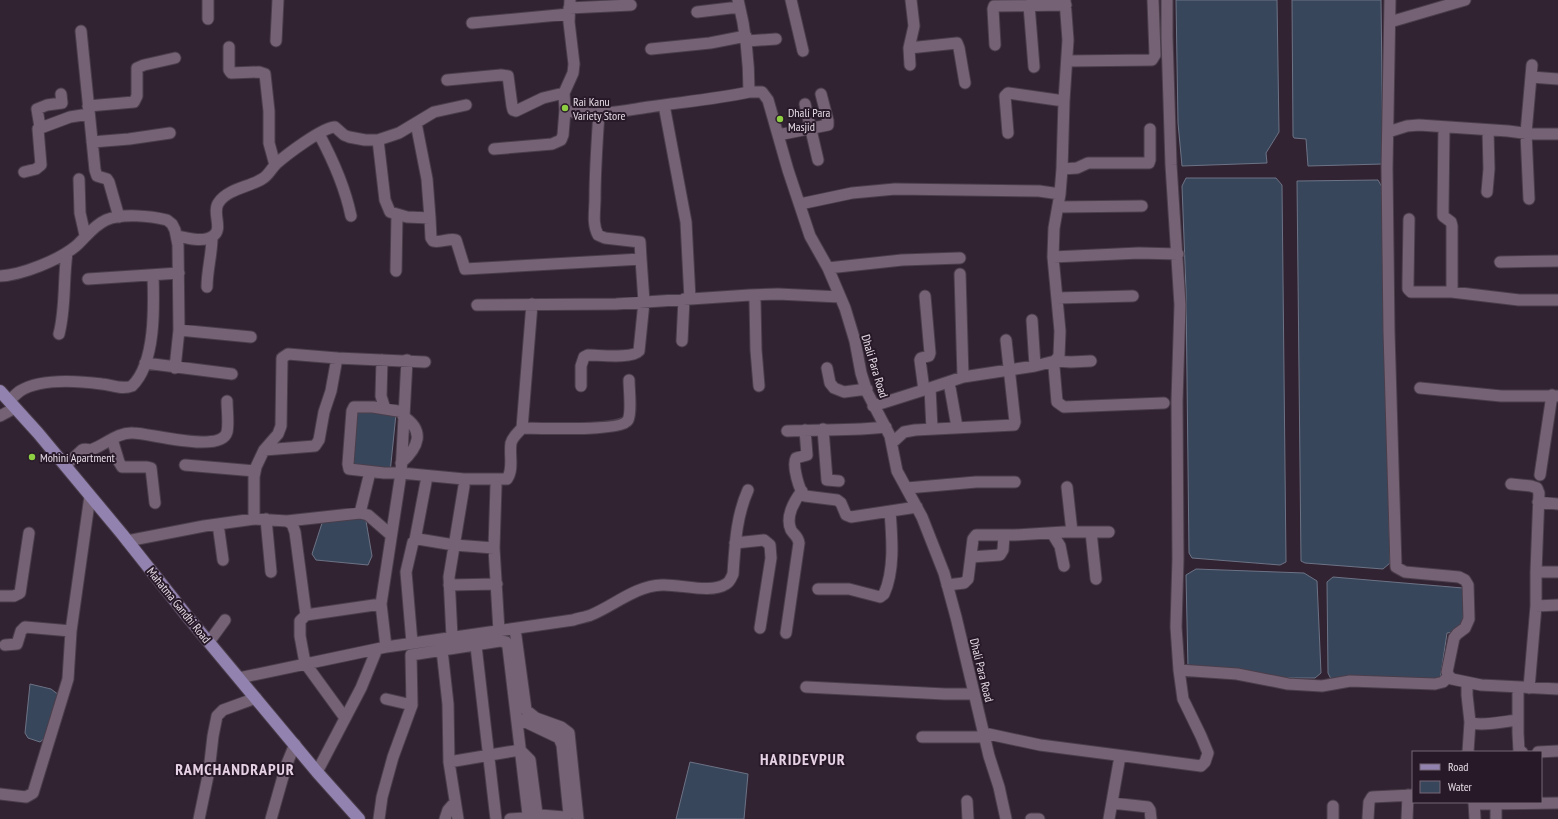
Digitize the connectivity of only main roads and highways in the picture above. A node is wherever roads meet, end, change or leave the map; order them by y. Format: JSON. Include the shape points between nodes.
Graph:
{"nodes":[{"id":1,"x":0,"y":391,"type":"edge"},
{"id":2,"x":359,"y":819,"type":"edge"}],
"edges":[{"from":1,"to":2,"type":"main road","name":"Mahatma Gandhi Road","via":[[38,433],[317,772]]}]}
